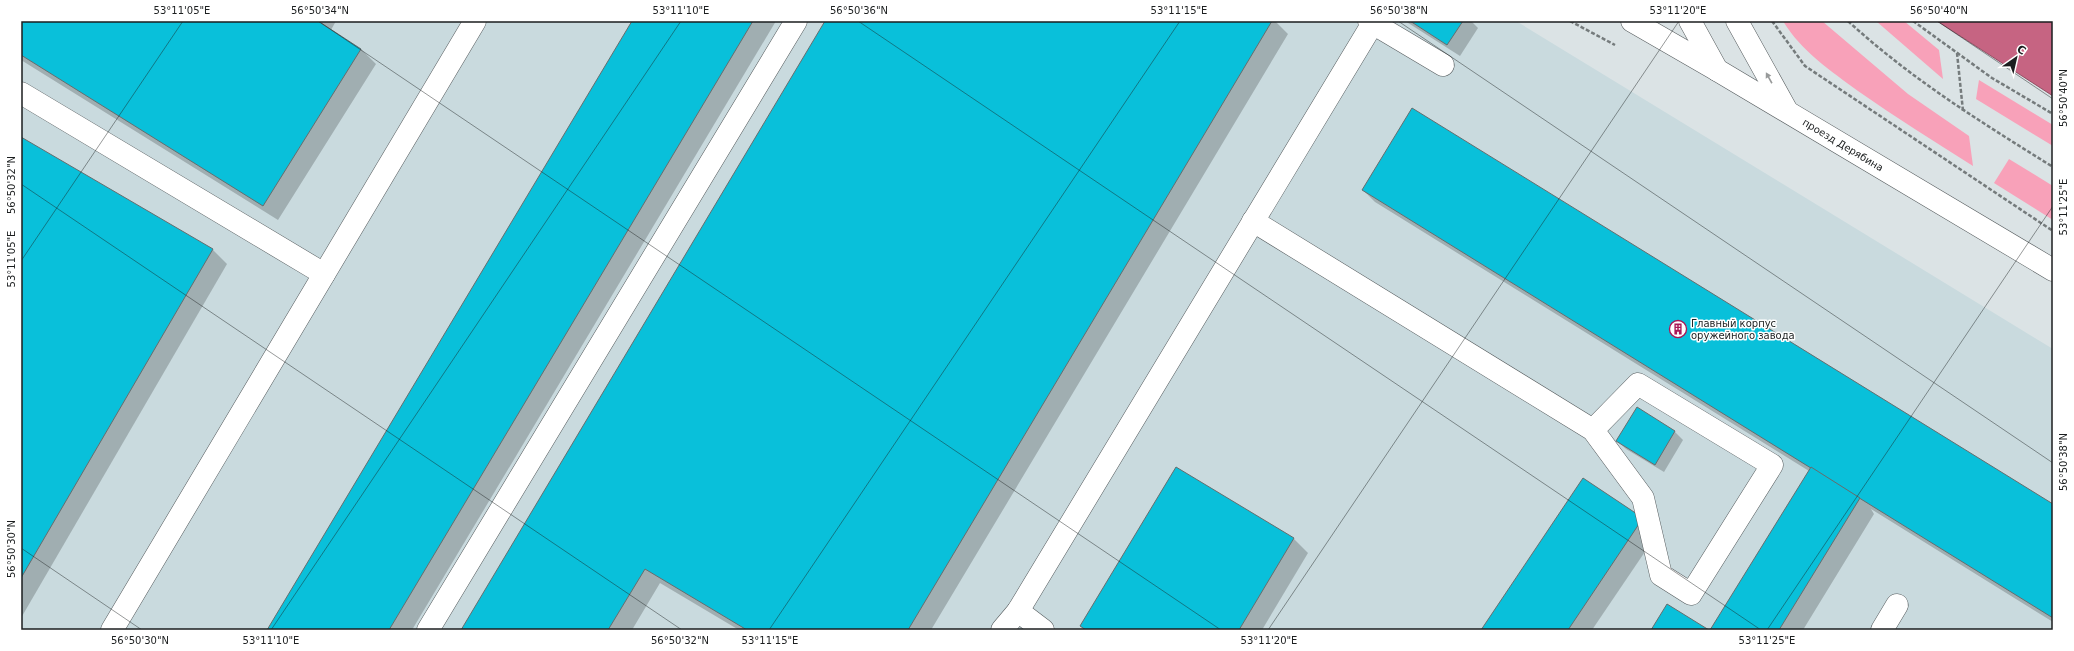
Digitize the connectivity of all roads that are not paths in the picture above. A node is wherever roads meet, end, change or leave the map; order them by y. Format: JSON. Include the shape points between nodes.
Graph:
{"nodes":[{"id":1,"x":475,"y":21,"type":"edge"},
{"id":2,"x":796,"y":21,"type":"edge"},
{"id":3,"x":1632,"y":21,"type":"edge"},
{"id":4,"x":1690,"y":21,"type":"edge"},
{"id":5,"x":1737,"y":21,"type":"edge"},
{"id":6,"x":1371,"y":22,"type":"edge"},
{"id":7,"x":1443,"y":65,"type":"dead end"},
{"id":8,"x":1717,"y":70,"type":"junction"},
{"id":9,"x":21,"y":93,"type":"edge"},
{"id":10,"x":1788,"y":112,"type":"junction"},
{"id":11,"x":1253,"y":221,"type":"junction"},
{"id":12,"x":2053,"y":270,"type":"edge"},
{"id":13,"x":324,"y":274,"type":"junction"},
{"id":14,"x":1594,"y":430,"type":"junction"},
{"id":15,"x":1897,"y":605,"type":"dead end"},
{"id":16,"x":1018,"y":611,"type":"junction"},
{"id":17,"x":112,"y":630,"type":"edge"},
{"id":18,"x":428,"y":630,"type":"edge"},
{"id":19,"x":1002,"y":630,"type":"edge"},
{"id":20,"x":1043,"y":630,"type":"edge"},
{"id":21,"x":1882,"y":630,"type":"edge"}],
"edges":[{"from":1,"to":13,"type":"main road"},
{"from":2,"to":18,"type":"main road"},
{"from":3,"to":8,"type":"main road","name":"проезд Дерябина"},
{"from":4,"to":8,"type":"main road"},
{"from":10,"to":5,"type":"main road","one_way":true},
{"from":6,"to":7,"type":"main road"},
{"from":6,"to":11,"type":"main road"},
{"from":8,"to":10,"type":"main road","name":"проезд Дерябина"},
{"from":9,"to":13,"type":"main road"},
{"from":10,"to":12,"type":"main road","name":"проезд Дерябина"},
{"from":11,"to":14,"type":"main road"},
{"from":11,"to":16,"type":"main road"},
{"from":13,"to":17,"type":"main road"},
{"from":14,"to":14,"type":"main road","via":[[1643,498],[1661,575],[1691,594],[1772,465],[1638,384]]},
{"from":15,"to":21,"type":"main road"},
{"from":16,"to":19,"type":"main road"},
{"from":16,"to":20,"type":"main road"}]}
